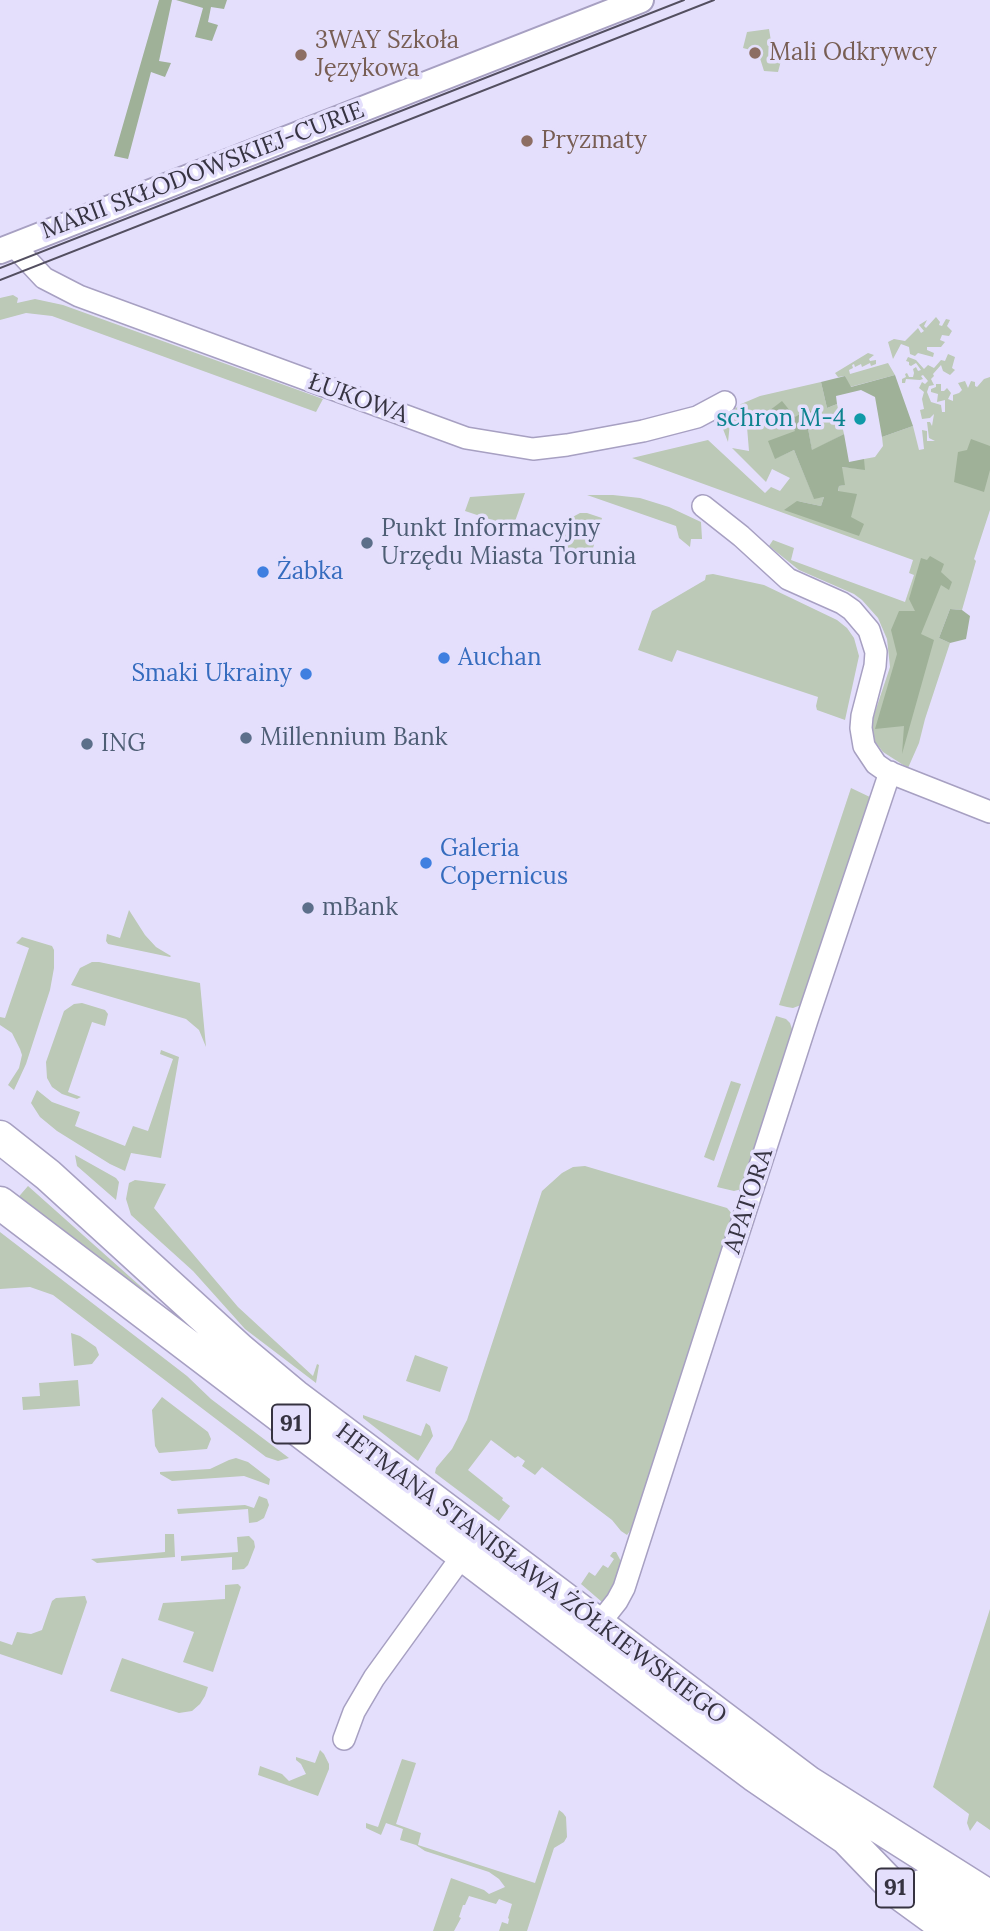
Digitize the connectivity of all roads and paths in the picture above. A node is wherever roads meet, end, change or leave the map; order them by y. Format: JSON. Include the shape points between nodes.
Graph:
{"nodes":[{"id":1,"x":641,"y":0,"type":"edge"},
{"id":2,"x":7,"y":249,"type":"edge"},
{"id":3,"x":725,"y":402,"type":"dead end"},
{"id":4,"x":703,"y":506,"type":"dead end"},
{"id":5,"x":890,"y":772,"type":"junction"},
{"id":6,"x":990,"y":812,"type":"edge"},
{"id":7,"x":0,"y":1137,"type":"edge"},
{"id":8,"x":0,"y":1203,"type":"edge"},
{"id":9,"x":463,"y":1555,"type":"junction"},
{"id":10,"x":591,"y":1635,"type":"junction"},
{"id":11,"x":344,"y":1739,"type":"dead end"},
{"id":12,"x":846,"y":1838,"type":"junction"},
{"id":13,"x":990,"y":1897,"type":"edge"},
{"id":14,"x":990,"y":1929,"type":"edge"},
{"id":15,"x":951,"y":1931,"type":"edge"}],
"edges":[{"from":1,"to":2,"type":"street","name":"MARII SKŁODOWSKIEJ-CURIE"},
{"from":2,"to":3,"type":"street","name":"ŁUKOWA","via":[[44,278],[79,296],[466,438],[533,449],[567,445],[697,417]]},
{"from":4,"to":5,"type":"street","via":[[788,579],[842,603],[862,619],[876,659],[861,736],[869,756]]},
{"from":5,"to":6,"type":"street"},
{"from":5,"to":10,"type":"street","name":"APATORA","via":[[624,1588]]},
{"from":7,"to":10,"type":"main road","name":"HETMANA STANISŁAWA ŻÓŁKIEWSKIEGO","number":"91","via":[[295,1396]]},
{"from":8,"to":9,"type":"main road","name":"HETMANA STANISŁAWA ŻÓŁKIEWSKIEGO","number":"91"},
{"from":9,"to":10,"type":"main road","name":"HETMANA STANISŁAWA ŻÓŁKIEWSKIEGO","number":"91"},
{"from":9,"to":11,"type":"street","via":[[374,1678]]},
{"from":10,"to":12,"type":"main road","name":"HETMANA STANISŁAWA ŻÓŁKIEWSKIEGO","number":"91","via":[[754,1775]]},
{"from":10,"to":13,"type":"main road","name":"HETMANA STANISŁAWA ŻÓŁKIEWSKIEGO","number":"91","via":[[808,1782]]},
{"from":12,"to":14,"type":"main road"},
{"from":12,"to":15,"type":"main road","name":"HETMANA STANISŁAWA ŻÓŁKIEWSKIEGO","number":"91","via":[[900,1893]]}]}
